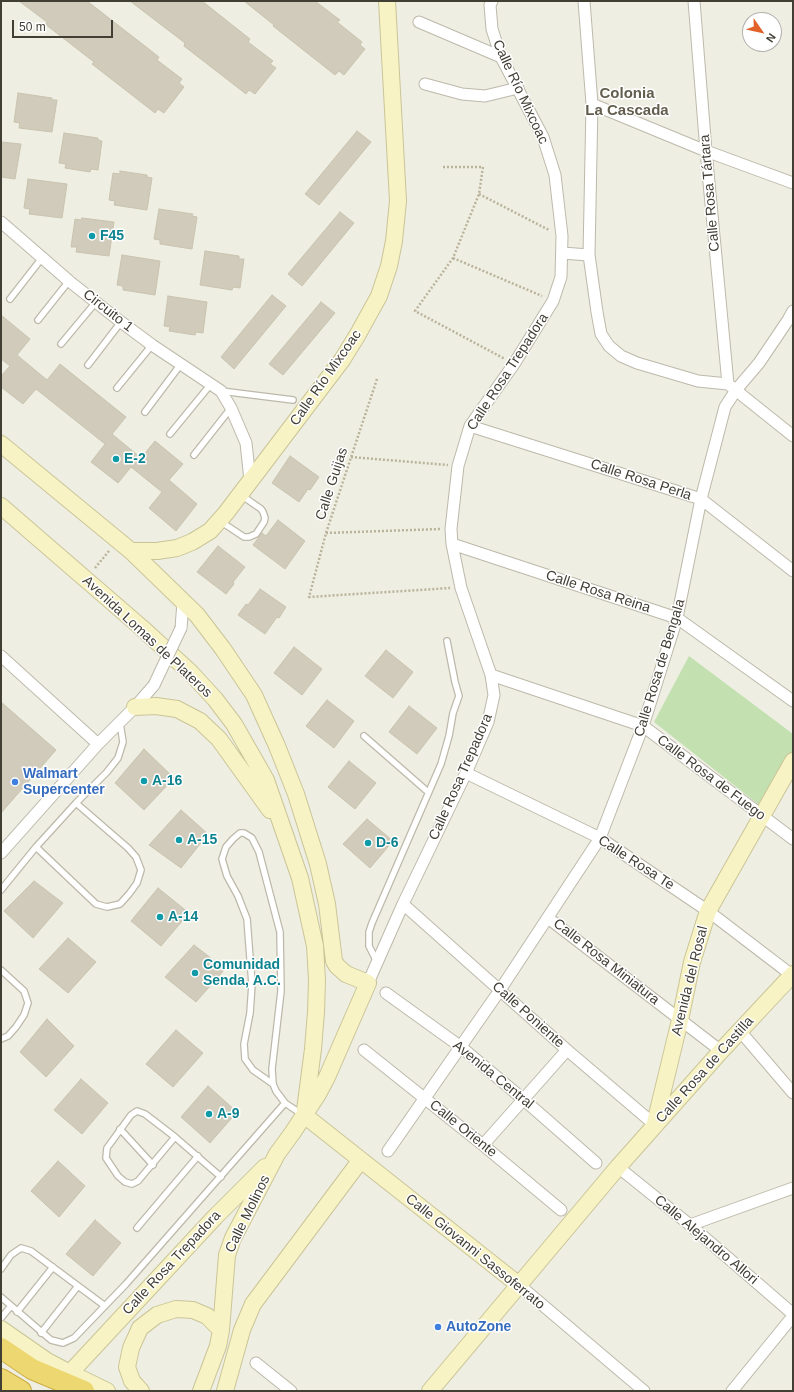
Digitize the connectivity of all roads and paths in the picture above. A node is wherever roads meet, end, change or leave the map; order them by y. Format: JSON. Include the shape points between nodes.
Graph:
{"nodes":[{"id":1,"x":387,"y":1,"type":"edge"},
{"id":2,"x":492,"y":1,"type":"edge"},
{"id":3,"x":584,"y":1,"type":"edge"},
{"id":4,"x":694,"y":1,"type":"edge"},
{"id":5,"x":419,"y":22,"type":"dead end"},
{"id":6,"x":501,"y":57,"type":"junction"},
{"id":7,"x":424,"y":84,"type":"dead end"},
{"id":8,"x":518,"y":88,"type":"junction"},
{"id":9,"x":592,"y":104,"type":"junction"},
{"id":10,"x":706,"y":151,"type":"junction"},
{"id":11,"x":443,"y":167,"type":"dead end"},
{"id":12,"x":793,"y":182,"type":"edge"},
{"id":13,"x":479,"y":194,"type":"junction"},
{"id":14,"x":1,"y":222,"type":"edge"},
{"id":15,"x":562,"y":236,"type":"junction"},
{"id":16,"x":562,"y":253,"type":"junction"},
{"id":17,"x":589,"y":255,"type":"junction"},
{"id":18,"x":42,"y":258,"type":"junction"},
{"id":19,"x":453,"y":258,"type":"junction"},
{"id":20,"x":69,"y":281,"type":"junction"},
{"id":21,"x":10,"y":299,"type":"dead end"},
{"id":22,"x":553,"y":301,"type":"junction"},
{"id":23,"x":96,"y":302,"type":"junction"},
{"id":24,"x":793,"y":311,"type":"edge"},
{"id":25,"x":38,"y":320,"type":"dead end"},
{"id":26,"x":121,"y":322,"type":"junction"},
{"id":27,"x":61,"y":344,"type":"dead end"},
{"id":28,"x":152,"y":345,"type":"junction"},
{"id":29,"x":181,"y":364,"type":"junction"},
{"id":30,"x":514,"y":364,"type":"junction"},
{"id":31,"x":88,"y":365,"type":"dead end"},
{"id":32,"x":377,"y":379,"type":"dead end"},
{"id":33,"x":211,"y":384,"type":"junction"},
{"id":34,"x":732,"y":387,"type":"junction"},
{"id":35,"x":117,"y":388,"type":"dead end"},
{"id":36,"x":221,"y":391,"type":"junction"},
{"id":37,"x":293,"y":400,"type":"dead end"},
{"id":38,"x":230,"y":408,"type":"junction"},
{"id":39,"x":145,"y":412,"type":"dead end"},
{"id":40,"x":470,"y":426,"type":"junction"},
{"id":41,"x":170,"y":434,"type":"dead end"},
{"id":42,"x":793,"y":436,"type":"edge"},
{"id":43,"x":4,"y":449,"type":"edge"},
{"id":44,"x":194,"y":455,"type":"dead end"},
{"id":45,"x":351,"y":457,"type":"junction"},
{"id":46,"x":458,"y":466,"type":"junction"},
{"id":47,"x":250,"y":480,"type":"junction"},
{"id":48,"x":240,"y":494,"type":"junction"},
{"id":49,"x":701,"y":499,"type":"junction"},
{"id":50,"x":1,"y":506,"type":"edge"},
{"id":51,"x":220,"y":520,"type":"junction"},
{"id":52,"x":451,"y":529,"type":"junction"},
{"id":53,"x":326,"y":533,"type":"junction"},
{"id":54,"x":452,"y":544,"type":"junction"},
{"id":55,"x":109,"y":551,"type":"dead end"},
{"id":56,"x":131,"y":551,"type":"junction"},
{"id":57,"x":793,"y":571,"type":"edge"},
{"id":58,"x":85,"y":580,"type":"junction"},
{"id":59,"x":461,"y":588,"type":"junction"},
{"id":60,"x":183,"y":602,"type":"junction"},
{"id":61,"x":677,"y":618,"type":"junction"},
{"id":62,"x":447,"y":641,"type":"dead end"},
{"id":63,"x":1,"y":656,"type":"edge"},
{"id":64,"x":491,"y":675,"type":"junction"},
{"id":65,"x":793,"y":701,"type":"edge"},
{"id":66,"x":135,"y":707,"type":"junction"},
{"id":67,"x":120,"y":722,"type":"junction"},
{"id":68,"x":643,"y":726,"type":"junction"},
{"id":69,"x":364,"y":736,"type":"dead end"},
{"id":70,"x":98,"y":744,"type":"junction"},
{"id":71,"x":793,"y":761,"type":"edge"},
{"id":72,"x":466,"y":772,"type":"junction"},
{"id":73,"x":428,"y":792,"type":"junction"},
{"id":74,"x":76,"y":803,"type":"junction"},
{"id":75,"x":763,"y":817,"type":"junction"},
{"id":76,"x":282,"y":827,"type":"junction"},
{"id":77,"x":600,"y":838,"type":"junction"},
{"id":78,"x":793,"y":838,"type":"edge"},
{"id":79,"x":36,"y":847,"type":"junction"},
{"id":80,"x":1,"y":853,"type":"edge"},
{"id":81,"x":1,"y":890,"type":"edge"},
{"id":82,"x":403,"y":904,"type":"junction"},
{"id":83,"x":708,"y":911,"type":"junction"},
{"id":84,"x":548,"y":918,"type":"junction"},
{"id":85,"x":377,"y":962,"type":"junction"},
{"id":86,"x":1,"y":970,"type":"edge"},
{"id":87,"x":793,"y":975,"type":"edge"},
{"id":88,"x":368,"y":983,"type":"junction"},
{"id":89,"x":500,"y":990,"type":"junction"},
{"id":90,"x":386,"y":993,"type":"dead end"},
{"id":91,"x":680,"y":1020,"type":"junction"},
{"id":92,"x":740,"y":1031,"type":"junction"},
{"id":93,"x":1,"y":1039,"type":"edge"},
{"id":94,"x":461,"y":1047,"type":"junction"},
{"id":95,"x":364,"y":1050,"type":"dead end"},
{"id":96,"x":567,"y":1050,"type":"junction"},
{"id":97,"x":720,"y":1051,"type":"junction"},
{"id":98,"x":273,"y":1084,"type":"junction"},
{"id":99,"x":793,"y":1094,"type":"edge"},
{"id":100,"x":425,"y":1098,"type":"junction"},
{"id":101,"x":523,"y":1099,"type":"junction"},
{"id":102,"x":285,"y":1103,"type":"junction"},
{"id":103,"x":304,"y":1115,"type":"junction"},
{"id":104,"x":655,"y":1125,"type":"junction"},
{"id":105,"x":120,"y":1129,"type":"junction"},
{"id":106,"x":175,"y":1137,"type":"junction"},
{"id":107,"x":483,"y":1145,"type":"junction"},
{"id":108,"x":388,"y":1151,"type":"dead end"},
{"id":109,"x":277,"y":1154,"type":"junction"},
{"id":110,"x":198,"y":1156,"type":"junction"},
{"id":111,"x":360,"y":1161,"type":"junction"},
{"id":112,"x":596,"y":1163,"type":"dead end"},
{"id":113,"x":153,"y":1165,"type":"junction"},
{"id":114,"x":618,"y":1167,"type":"junction"},
{"id":115,"x":221,"y":1177,"type":"junction"},
{"id":116,"x":793,"y":1188,"type":"edge"},
{"id":117,"x":561,"y":1210,"type":"dead end"},
{"id":118,"x":690,"y":1225,"type":"junction"},
{"id":119,"x":137,"y":1228,"type":"dead end"},
{"id":120,"x":53,"y":1267,"type":"junction"},
{"id":121,"x":1,"y":1269,"type":"edge"},
{"id":122,"x":519,"y":1285,"type":"junction"},
{"id":123,"x":78,"y":1286,"type":"junction"},
{"id":124,"x":1,"y":1297,"type":"edge"},
{"id":125,"x":11,"y":1306,"type":"junction"},
{"id":126,"x":105,"y":1306,"type":"junction"},
{"id":127,"x":17,"y":1312,"type":"junction"},
{"id":128,"x":793,"y":1315,"type":"edge"},
{"id":129,"x":1,"y":1318,"type":"edge"},
{"id":130,"x":1,"y":1329,"type":"edge"},
{"id":131,"x":221,"y":1330,"type":"junction"},
{"id":132,"x":41,"y":1332,"type":"junction"},
{"id":133,"x":1,"y":1348,"type":"edge"},
{"id":134,"x":256,"y":1363,"type":"dead end"},
{"id":135,"x":70,"y":1374,"type":"junction"},
{"id":136,"x":1,"y":1379,"type":"edge"},
{"id":137,"x":21,"y":1391,"type":"edge"},
{"id":138,"x":84,"y":1391,"type":"edge"},
{"id":139,"x":107,"y":1391,"type":"edge"},
{"id":140,"x":141,"y":1391,"type":"edge"},
{"id":141,"x":201,"y":1391,"type":"edge"},
{"id":142,"x":225,"y":1391,"type":"edge"},
{"id":143,"x":291,"y":1391,"type":"edge"},
{"id":144,"x":430,"y":1391,"type":"edge"},
{"id":145,"x":644,"y":1391,"type":"edge"},
{"id":146,"x":732,"y":1391,"type":"edge"}],
"edges":[{"from":1,"to":47,"type":"main road","name":"Calle Río Mixcoac","via":[[398,201],[389,266],[379,296],[342,360]]},
{"from":2,"to":6,"type":"street","name":"Calle Río Mixcoac","via":[[492,29]]},
{"from":3,"to":9,"type":"street"},
{"from":4,"to":10,"type":"street","name":"Calle Rosa Tártara"},
{"from":5,"to":6,"type":"street"},
{"from":6,"to":8,"type":"street","name":"Calle Río Mixcoac"},
{"from":7,"to":8,"type":"street","via":[[462,94],[485,96]]},
{"from":8,"to":15,"type":"street","name":"Calle Río Mixcoac","via":[[543,137],[554,175]]},
{"from":9,"to":10,"type":"street"},
{"from":9,"to":17,"type":"street"},
{"from":10,"to":12,"type":"street"},
{"from":10,"to":34,"type":"street","name":"Calle Rosa Tártara"},
{"from":11,"to":13,"type":"path","via":[[483,167]]},
{"from":13,"to":15,"type":"path"},
{"from":13,"to":19,"type":"path"},
{"from":14,"to":18,"type":"street","name":"Circuito 1"},
{"from":15,"to":16,"type":"street","name":"Calle Río Mixcoac"},
{"from":16,"to":17,"type":"street"},
{"from":16,"to":22,"type":"street","name":"Calle Rosa Trepadora","via":[[561,277]]},
{"from":17,"to":34,"type":"street","via":[[601,334],[609,346],[620,356],[637,363],[698,381]]},
{"from":18,"to":20,"type":"street","name":"Circuito 1"},
{"from":18,"to":21,"type":"lane"},
{"from":19,"to":22,"type":"path"},
{"from":19,"to":30,"type":"path","via":[[416,311]]},
{"from":20,"to":23,"type":"street","name":"Circuito 1"},
{"from":20,"to":25,"type":"lane"},
{"from":22,"to":30,"type":"street","name":"Calle Rosa Trepadora"},
{"from":23,"to":26,"type":"street","name":"Circuito 1"},
{"from":23,"to":27,"type":"lane"},
{"from":24,"to":34,"type":"street","name":"Calle Rosa de Bengala","via":[[759,363]]},
{"from":26,"to":28,"type":"street","name":"Circuito 1"},
{"from":26,"to":31,"type":"lane"},
{"from":28,"to":29,"type":"street","name":"Circuito 1"},
{"from":28,"to":35,"type":"lane"},
{"from":29,"to":33,"type":"street","name":"Circuito 1"},
{"from":29,"to":39,"type":"lane"},
{"from":30,"to":40,"type":"street","name":"Calle Rosa Trepadora"},
{"from":32,"to":45,"type":"path","name":"Calle Guijas"},
{"from":33,"to":36,"type":"street","name":"Circuito 1"},
{"from":33,"to":41,"type":"lane"},
{"from":34,"to":42,"type":"street"},
{"from":34,"to":49,"type":"street","name":"Calle Rosa de Bengala"},
{"from":36,"to":37,"type":"lane","name":"Circuito 1"},
{"from":36,"to":38,"type":"street","name":"Circuito 1"},
{"from":38,"to":44,"type":"lane"},
{"from":38,"to":47,"type":"street","name":"Circuito 1","via":[[246,443]]},
{"from":40,"to":46,"type":"street","name":"Calle Rosa Trepadora"},
{"from":40,"to":49,"type":"street","name":"Calle Rosa Perla"},
{"from":43,"to":56,"type":"main road"},
{"from":45,"to":46,"type":"path"},
{"from":45,"to":53,"type":"path","name":"Calle Guijas"},
{"from":46,"to":52,"type":"street","name":"Calle Rosa Trepadora"},
{"from":47,"to":48,"type":"main road","name":"Calle Río Mixcoac"},
{"from":48,"to":51,"type":"main road","name":"Calle Río Mixcoac"},
{"from":48,"to":51,"type":"lane","via":[[263,512],[264,522],[256,534],[250,538],[244,537]]},
{"from":49,"to":57,"type":"street","name":"Calle Rosa Perla"},
{"from":49,"to":61,"type":"street","name":"Calle Rosa de Bengala"},
{"from":50,"to":58,"type":"main road","name":"Avenida Lomas de Plateros"},
{"from":51,"to":56,"type":"main road","name":"Calle Río Mixcoac","via":[[210,531],[177,548]]},
{"from":52,"to":53,"type":"path"},
{"from":52,"to":54,"type":"street","name":"Calle Rosa Trepadora"},
{"from":53,"to":59,"type":"path","name":"Calle Guijas","via":[[309,597]]},
{"from":54,"to":59,"type":"street","name":"Calle Rosa Trepadora"},
{"from":54,"to":61,"type":"street","name":"Calle Rosa Reina"},
{"from":55,"to":58,"type":"path"},
{"from":56,"to":60,"type":"main road"},
{"from":58,"to":76,"type":"main road","name":"Avenida Lomas de Plateros","via":[[142,628],[215,699],[234,724],[266,780]]},
{"from":59,"to":64,"type":"street","name":"Calle Rosa Trepadora"},
{"from":60,"to":66,"type":"street","bridge":true,"via":[[181,628],[154,685]]},
{"from":60,"to":88,"type":"main road","via":[[197,615],[223,649],[254,695],[296,794],[315,857],[327,904],[334,961],[346,974]]},
{"from":61,"to":65,"type":"street","name":"Calle Rosa Reina"},
{"from":61,"to":68,"type":"street","name":"Calle Rosa de Bengala"},
{"from":62,"to":73,"type":"lane","via":[[459,696],[441,764]]},
{"from":63,"to":70,"type":"street"},
{"from":64,"to":68,"type":"street","name":"Calle Rosa de Fuego"},
{"from":64,"to":72,"type":"street","name":"Calle Rosa Trepadora","via":[[494,695],[488,722]]},
{"from":66,"to":67,"type":"street"},
{"from":66,"to":76,"type":"main road","via":[[177,709],[200,721],[219,739]]},
{"from":67,"to":70,"type":"street"},
{"from":67,"to":74,"type":"lane","via":[[123,742],[118,758],[108,772]]},
{"from":68,"to":75,"type":"street","name":"Calle Rosa de Fuego"},
{"from":68,"to":77,"type":"street","name":"Calle Rosa de Bengala"},
{"from":69,"to":73,"type":"lane"},
{"from":70,"to":80,"type":"street"},
{"from":71,"to":75,"type":"main road","name":"Avenida del Rosal"},
{"from":72,"to":77,"type":"street","name":"Calle Rosa Te"},
{"from":72,"to":82,"type":"street","name":"Calle Rosa Trepadora"},
{"from":73,"to":85,"type":"lane","via":[[372,922],[369,946]]},
{"from":74,"to":79,"type":"lane"},
{"from":74,"to":79,"type":"lane","via":[[136,857],[141,870],[136,883],[120,904],[108,907],[96,904]]},
{"from":75,"to":78,"type":"street","name":"Calle Rosa de Fuego"},
{"from":75,"to":83,"type":"main road","name":"Avenida del Rosal"},
{"from":76,"to":103,"type":"main road","name":"Avenida Lomas de Plateros","via":[[300,878],[315,946],[317,980],[314,1050]]},
{"from":77,"to":83,"type":"street","name":"Calle Rosa Te"},
{"from":77,"to":84,"type":"street","name":"Calle Rosa de Bengala"},
{"from":79,"to":81,"type":"lane"},
{"from":82,"to":85,"type":"street","name":"Calle Rosa Trepadora"},
{"from":82,"to":89,"type":"street","name":"Calle Poniente"},
{"from":83,"to":87,"type":"street","name":"Calle Rosa Te"},
{"from":83,"to":91,"type":"main road","name":"Avenida del Rosal","via":[[692,962]]},
{"from":84,"to":89,"type":"street","name":"Calle Rosa de Bengala"},
{"from":84,"to":91,"type":"street","name":"Calle Rosa Miniatura"},
{"from":85,"to":88,"type":"street","name":"Calle Rosa Trepadora"},
{"from":86,"to":93,"type":"lane","via":[[24,991],[28,1003],[20,1021],[8,1036]]},
{"from":87,"to":92,"type":"main road","name":"Calle Rosa de Castilla"},
{"from":88,"to":103,"type":"main road","name":"Calle Rosa Trepadora","via":[[327,1077]]},
{"from":89,"to":94,"type":"street"},
{"from":89,"to":96,"type":"street","name":"Calle Poniente"},
{"from":90,"to":94,"type":"street","name":"Avenida Central"},
{"from":91,"to":97,"type":"street","name":"Calle Rosa Miniatura"},
{"from":91,"to":104,"type":"main road","name":"Avenida del Rosal"},
{"from":92,"to":97,"type":"main road","name":"Calle Rosa de Castilla"},
{"from":92,"to":99,"type":"street"},
{"from":94,"to":100,"type":"street"},
{"from":94,"to":101,"type":"street","name":"Avenida Central"},
{"from":95,"to":100,"type":"street","name":"Calle Oriente"},
{"from":96,"to":101,"type":"street"},
{"from":96,"to":104,"type":"street","name":"Calle Poniente"},
{"from":97,"to":104,"type":"main road","name":"Calle Rosa de Castilla"},
{"from":98,"to":98,"type":"lane","via":[[272,1069],[281,991],[280,932],[259,852],[252,838],[240,833],[226,847],[222,859],[247,919],[252,984],[244,1044],[245,1059],[253,1070]]},
{"from":98,"to":102,"type":"lane"},
{"from":100,"to":107,"type":"street","name":"Calle Oriente"},
{"from":100,"to":108,"type":"street"},
{"from":101,"to":107,"type":"street"},
{"from":101,"to":112,"type":"street","name":"Avenida Central"},
{"from":102,"to":103,"type":"lane"},
{"from":102,"to":115,"type":"lane"},
{"from":103,"to":109,"type":"main road","name":"Calle Molinos"},
{"from":103,"to":111,"type":"main road","name":"Calle Giovanni Sassoferrato"},
{"from":104,"to":114,"type":"main road","name":"Calle Rosa de Castilla"},
{"from":105,"to":106,"type":"lane","via":[[137,1111],[145,1114]]},
{"from":105,"to":113,"type":"lane"},
{"from":105,"to":113,"type":"lane","via":[[107,1148],[106,1158],[118,1176],[132,1184]]},
{"from":106,"to":110,"type":"lane"},
{"from":106,"to":113,"type":"lane"},
{"from":107,"to":117,"type":"street","name":"Calle Oriente"},
{"from":109,"to":131,"type":"main road","name":"Calle Molinos","via":[[233,1238],[227,1255]]},
{"from":109,"to":135,"type":"main road","name":"Calle Rosa Trepadora","via":[[214,1218]]},
{"from":110,"to":115,"type":"lane"},
{"from":110,"to":119,"type":"lane"},
{"from":111,"to":122,"type":"main road","name":"Calle Giovanni Sassoferrato"},
{"from":111,"to":142,"type":"main road","via":[[253,1304],[242,1330]]},
{"from":114,"to":118,"type":"street","name":"Calle Alejandro Allori"},
{"from":114,"to":122,"type":"main road","name":"Calle Rosa de Castilla"},
{"from":115,"to":126,"type":"lane"},
{"from":116,"to":118,"type":"street"},
{"from":118,"to":128,"type":"street","name":"Calle Alejandro Allori"},
{"from":120,"to":121,"type":"lane","via":[[31,1251],[21,1248],[11,1255]]},
{"from":120,"to":123,"type":"lane"},
{"from":120,"to":127,"type":"lane"},
{"from":122,"to":144,"type":"main road","name":"Calle Rosa de Castilla"},
{"from":122,"to":145,"type":"street","name":"Calle Giovanni Sassoferrato"},
{"from":123,"to":126,"type":"lane"},
{"from":123,"to":132,"type":"lane"},
{"from":124,"to":125,"type":"lane"},
{"from":125,"to":127,"type":"lane"},
{"from":125,"to":129,"type":"lane"},
{"from":126,"to":132,"type":"lane","via":[[74,1338],[63,1343],[51,1340]]},
{"from":127,"to":132,"type":"lane"},
{"from":128,"to":146,"type":"street"},
{"from":130,"to":135,"type":"main road"},
{"from":131,"to":140,"type":"main road","via":[[207,1316],[193,1310],[176,1309],[157,1315],[140,1328],[130,1348],[127,1367],[132,1381]]},
{"from":131,"to":141,"type":"main road","name":"Calle Molinos","via":[[218,1346]]},
{"from":133,"to":138,"type":"highway","via":[[32,1370]]},
{"from":134,"to":143,"type":"street"},
{"from":135,"to":139,"type":"main road"},
{"from":136,"to":137,"type":"highway"}]}
